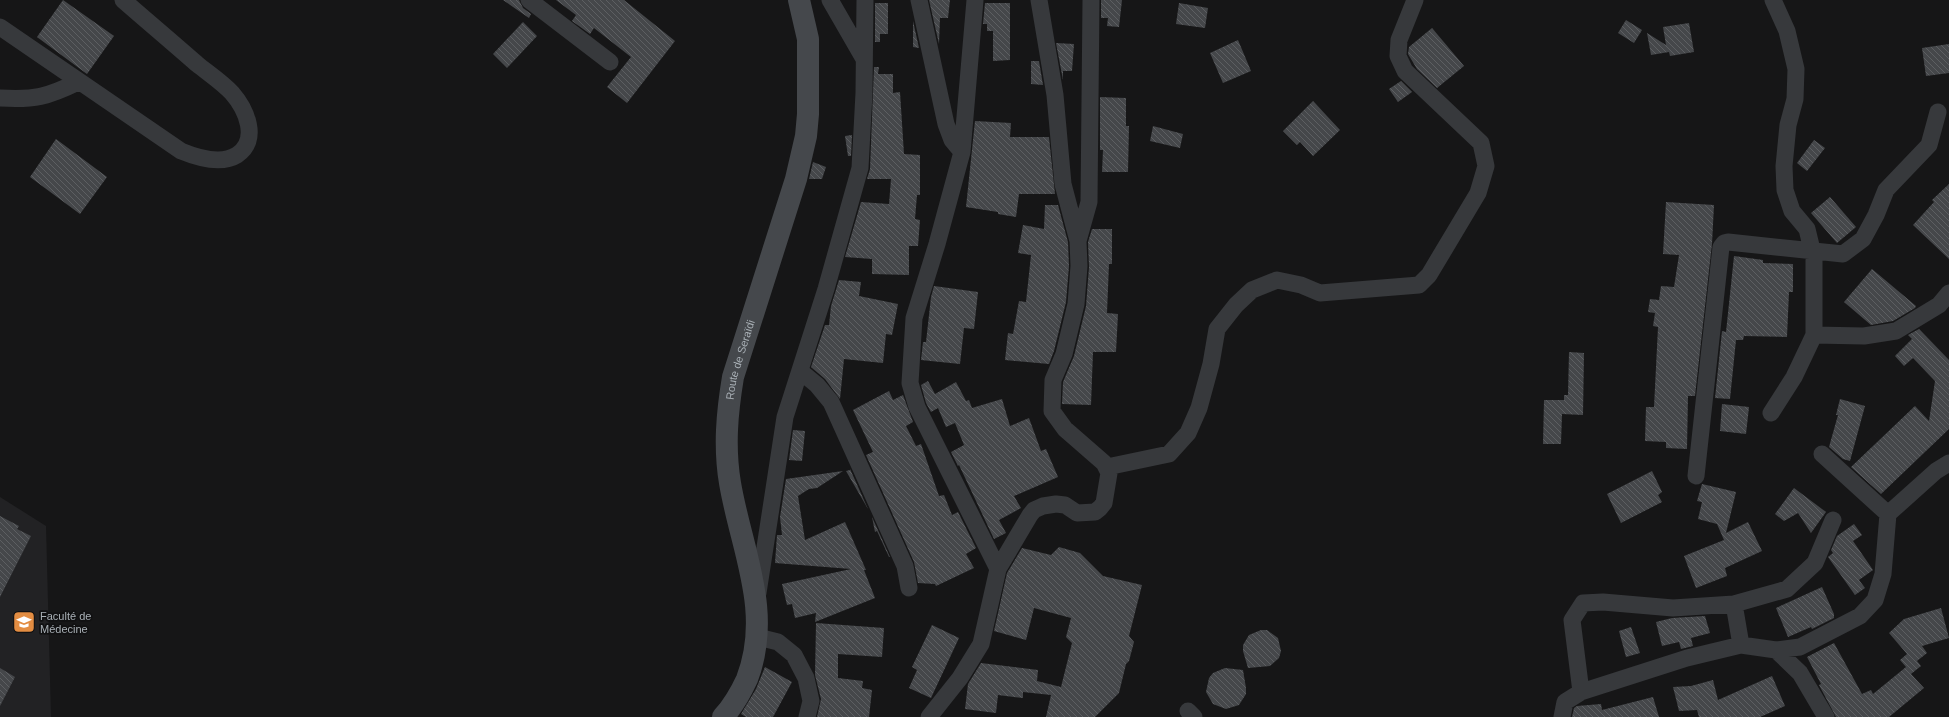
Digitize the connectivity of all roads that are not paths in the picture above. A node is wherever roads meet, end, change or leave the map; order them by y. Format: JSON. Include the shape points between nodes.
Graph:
{"nodes":[{"id":1,"x":123,"y":0,"type":"edge"},
{"id":2,"x":529,"y":0,"type":"edge"},
{"id":3,"x":799,"y":0,"type":"edge"},
{"id":4,"x":830,"y":0,"type":"edge"},
{"id":5,"x":865,"y":0,"type":"edge"},
{"id":6,"x":919,"y":0,"type":"edge"},
{"id":7,"x":976,"y":0,"type":"edge"},
{"id":8,"x":1039,"y":0,"type":"edge"},
{"id":9,"x":1091,"y":0,"type":"edge"},
{"id":10,"x":1415,"y":0,"type":"edge"},
{"id":11,"x":1773,"y":0,"type":"edge"},
{"id":12,"x":0,"y":27,"type":"edge"},
{"id":13,"x":864,"y":59,"type":"junction"},
{"id":14,"x":610,"y":62,"type":"dead end"},
{"id":15,"x":78,"y":82,"type":"junction"},
{"id":16,"x":0,"y":98,"type":"edge"},
{"id":17,"x":1938,"y":112,"type":"dead end"},
{"id":18,"x":962,"y":152,"type":"junction"},
{"id":19,"x":1078,"y":242,"type":"junction"},
{"id":20,"x":1813,"y":252,"type":"junction"},
{"id":21,"x":1946,"y":303,"type":"edge"},
{"id":22,"x":1814,"y":335,"type":"junction"},
{"id":23,"x":800,"y":371,"type":"junction"},
{"id":24,"x":1771,"y":413,"type":"dead end"},
{"id":25,"x":1822,"y":454,"type":"dead end"},
{"id":26,"x":1949,"y":463,"type":"edge"},
{"id":27,"x":1107,"y":467,"type":"junction"},
{"id":28,"x":1696,"y":476,"type":"dead end"},
{"id":29,"x":1888,"y":514,"type":"junction"},
{"id":30,"x":1834,"y":520,"type":"dead end"},
{"id":31,"x":998,"y":569,"type":"junction"},
{"id":32,"x":909,"y":588,"type":"dead end"},
{"id":33,"x":757,"y":601,"type":"junction"},
{"id":34,"x":1734,"y":604,"type":"junction"},
{"id":35,"x":758,"y":637,"type":"junction"},
{"id":36,"x":1741,"y":646,"type":"junction"},
{"id":37,"x":1776,"y":650,"type":"junction"},
{"id":38,"x":1581,"y":692,"type":"junction"},
{"id":39,"x":723,"y":717,"type":"edge"},
{"id":40,"x":807,"y":717,"type":"edge"},
{"id":41,"x":929,"y":717,"type":"edge"},
{"id":42,"x":1562,"y":717,"type":"edge"},
{"id":43,"x":1826,"y":717,"type":"edge"}],
"edges":[{"from":1,"to":15,"type":"street","via":[[232,94],[248,122],[250,135],[245,147],[230,158],[197,158],[181,151]]},
{"from":2,"to":14,"type":"street"},
{"from":3,"to":33,"type":"street","name":"Route de Seraïdi","via":[[808,39],[806,136],[796,179],[733,377],[726,428],[730,484]]},
{"from":4,"to":13,"type":"street"},
{"from":5,"to":13,"type":"street"},
{"from":6,"to":18,"type":"street","via":[[946,124],[952,140]]},
{"from":7,"to":18,"type":"street"},
{"from":8,"to":19,"type":"street","via":[[1055,94],[1063,184]]},
{"from":9,"to":19,"type":"street","via":[[1089,202]]},
{"from":10,"to":27,"type":"street","via":[[1399,40],[1398,56],[1405,71],[1481,143],[1486,166],[1478,193],[1428,275],[1420,285],[1354,291],[1320,293],[1301,285],[1277,280],[1252,290],[1236,305],[1218,329],[1205,386],[1188,433],[1169,454]]},
{"from":11,"to":20,"type":"street","via":[[1787,31],[1796,69],[1795,99],[1788,125],[1784,166],[1785,190],[1792,211],[1807,229]]},
{"from":12,"to":15,"type":"street"},
{"from":13,"to":23,"type":"street","via":[[860,168]]},
{"from":15,"to":16,"type":"street","via":[[38,98]]},
{"from":17,"to":20,"type":"street","via":[[1930,145],[1886,190],[1863,239],[1843,254]]},
{"from":18,"to":31,"type":"street","via":[[914,318],[910,383],[917,407]]},
{"from":19,"to":27,"type":"street","via":[[1076,304],[1064,354],[1053,380],[1052,411],[1066,429]]},
{"from":20,"to":22,"type":"street"},
{"from":20,"to":28,"type":"street","via":[[1728,242],[1721,247]]},
{"from":21,"to":22,"type":"street","via":[[1896,331],[1864,336]]},
{"from":22,"to":24,"type":"street","via":[[1794,377]]},
{"from":23,"to":32,"type":"street","via":[[817,385],[831,402],[905,566]]},
{"from":23,"to":33,"type":"street","via":[[785,417]]},
{"from":25,"to":29,"type":"street"},
{"from":26,"to":29,"type":"street","via":[[1936,471]]},
{"from":27,"to":31,"type":"street","via":[[1109,474],[1104,503],[1100,508],[1095,512],[1078,513],[1065,504],[1049,504],[1034,510]]},
{"from":29,"to":37,"type":"street","via":[[1883,574],[1875,600],[1860,616],[1800,647]]},
{"from":30,"to":34,"type":"street","via":[[1815,563],[1787,589]]},
{"from":31,"to":41,"type":"street","via":[[981,644],[960,678]]},
{"from":33,"to":35,"type":"street","name":"Route de Seraïdi"},
{"from":34,"to":36,"type":"street"},
{"from":34,"to":38,"type":"street","via":[[1673,608],[1603,602],[1584,603],[1572,620]]},
{"from":35,"to":39,"type":"street","name":"Route de Seraïdi","via":[[752,664],[742,689]]},
{"from":35,"to":40,"type":"street","via":[[778,642],[794,656],[806,678],[810,701]]},
{"from":36,"to":37,"type":"street"},
{"from":36,"to":38,"type":"street","via":[[1687,658]]},
{"from":37,"to":43,"type":"street","via":[[1800,673]]},
{"from":38,"to":42,"type":"street","via":[[1565,702]]}]}
